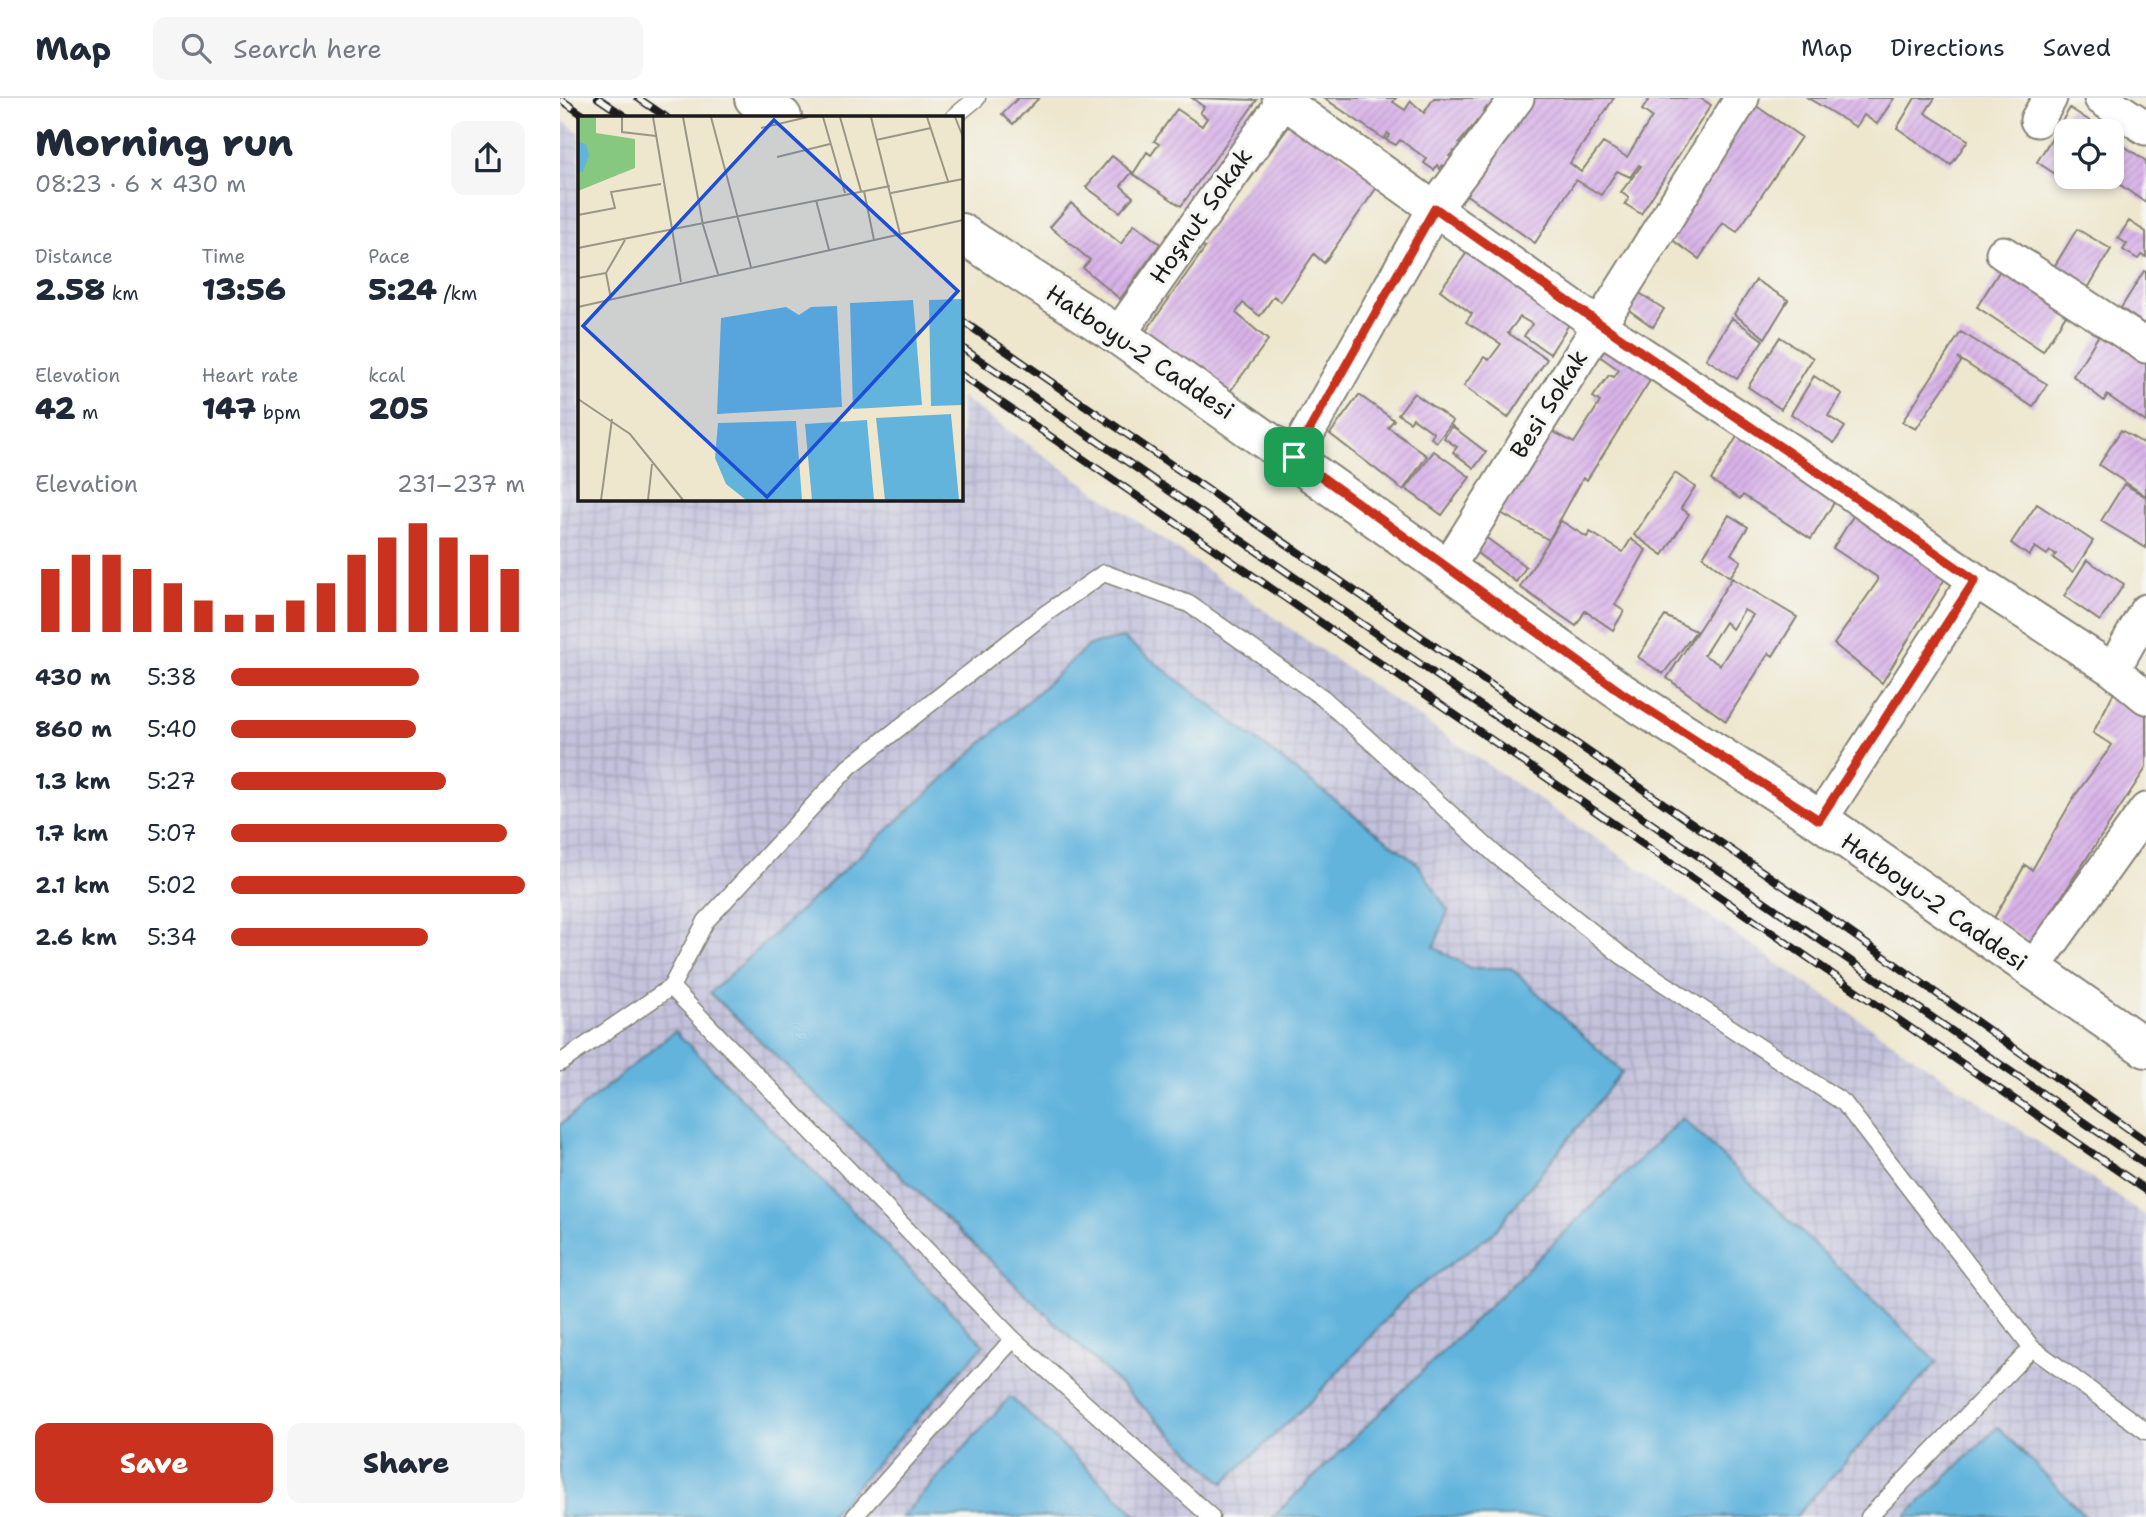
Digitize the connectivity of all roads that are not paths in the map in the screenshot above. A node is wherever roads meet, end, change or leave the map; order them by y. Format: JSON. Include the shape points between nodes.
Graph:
{"nodes":[{"id":1,"x":977,"y":98,"type":"edge"},
{"id":2,"x":1517,"y":98,"type":"edge"},
{"id":3,"x":1742,"y":98,"type":"edge"},
{"id":4,"x":2101,"y":98,"type":"edge"},
{"id":5,"x":1283,"y":99,"type":"edge"},
{"id":6,"x":955,"y":116,"type":"edge"},
{"id":7,"x":2146,"y":128,"type":"edge"},
{"id":8,"x":1435,"y":208,"type":"junction"},
{"id":9,"x":962,"y":234,"type":"edge"},
{"id":10,"x":2003,"y":253,"type":"dead end"},
{"id":11,"x":1598,"y":325,"type":"junction"},
{"id":12,"x":1118,"y":335,"type":"junction"},
{"id":13,"x":2146,"y":346,"type":"edge"},
{"id":14,"x":1294,"y":457,"type":"junction"},
{"id":15,"x":1447,"y":568,"type":"junction"},
{"id":16,"x":1975,"y":580,"type":"junction"},
{"id":17,"x":2146,"y":611,"type":"edge"},
{"id":18,"x":2113,"y":670,"type":"junction"},
{"id":19,"x":2146,"y":697,"type":"edge"},
{"id":20,"x":2146,"y":810,"type":"edge"},
{"id":21,"x":1819,"y":820,"type":"junction"},
{"id":22,"x":2031,"y":971,"type":"junction"},
{"id":23,"x":671,"y":987,"type":"junction"},
{"id":24,"x":2146,"y":1048,"type":"edge"},
{"id":25,"x":560,"y":1063,"type":"edge"},
{"id":26,"x":1013,"y":1339,"type":"junction"},
{"id":27,"x":2032,"y":1348,"type":"junction"},
{"id":28,"x":2146,"y":1431,"type":"edge"},
{"id":29,"x":854,"y":1517,"type":"edge"},
{"id":30,"x":1211,"y":1517,"type":"edge"},
{"id":31,"x":1869,"y":1517,"type":"edge"}],
"edges":[{"from":1,"to":6,"type":"lane"},
{"from":2,"to":8,"type":"street"},
{"from":3,"to":11,"type":"street","name":"Besi Sokak"},
{"from":4,"to":7,"type":"street"},
{"from":5,"to":8,"type":"street"},
{"from":5,"to":12,"type":"street","name":"Hoşnut Sokak"},
{"from":8,"to":11,"type":"street"},
{"from":8,"to":14,"type":"street"},
{"from":9,"to":12,"type":"main road","name":"Hatboyu-2 Caddesi"},
{"from":10,"to":13,"type":"street"},
{"from":11,"to":15,"type":"street","name":"Besi Sokak"},
{"from":11,"to":16,"type":"street"},
{"from":12,"to":14,"type":"main road","name":"Hatboyu-2 Caddesi"},
{"from":14,"to":15,"type":"main road","name":"Hatboyu-2 Caddesi"},
{"from":15,"to":21,"type":"main road","name":"Hatboyu-2 Caddesi","via":[[1622,693]]},
{"from":16,"to":18,"type":"street"},
{"from":16,"to":21,"type":"street"},
{"from":17,"to":18,"type":"street"},
{"from":18,"to":19,"type":"street"},
{"from":20,"to":22,"type":"street"},
{"from":21,"to":22,"type":"main road","name":"Hatboyu-2 Caddesi"},
{"from":22,"to":24,"type":"main road","name":"Hatboyu-2 Caddesi"},
{"from":23,"to":25,"type":"lane"},
{"from":23,"to":26,"type":"lane"},
{"from":23,"to":27,"type":"lane","via":[[706,921],[849,767],[1104,573],[1189,604],[1323,698],[1497,856],[1621,955],[1844,1103]]},
{"from":26,"to":29,"type":"lane"},
{"from":26,"to":30,"type":"lane"},
{"from":27,"to":28,"type":"lane"},
{"from":27,"to":31,"type":"lane"}]}
